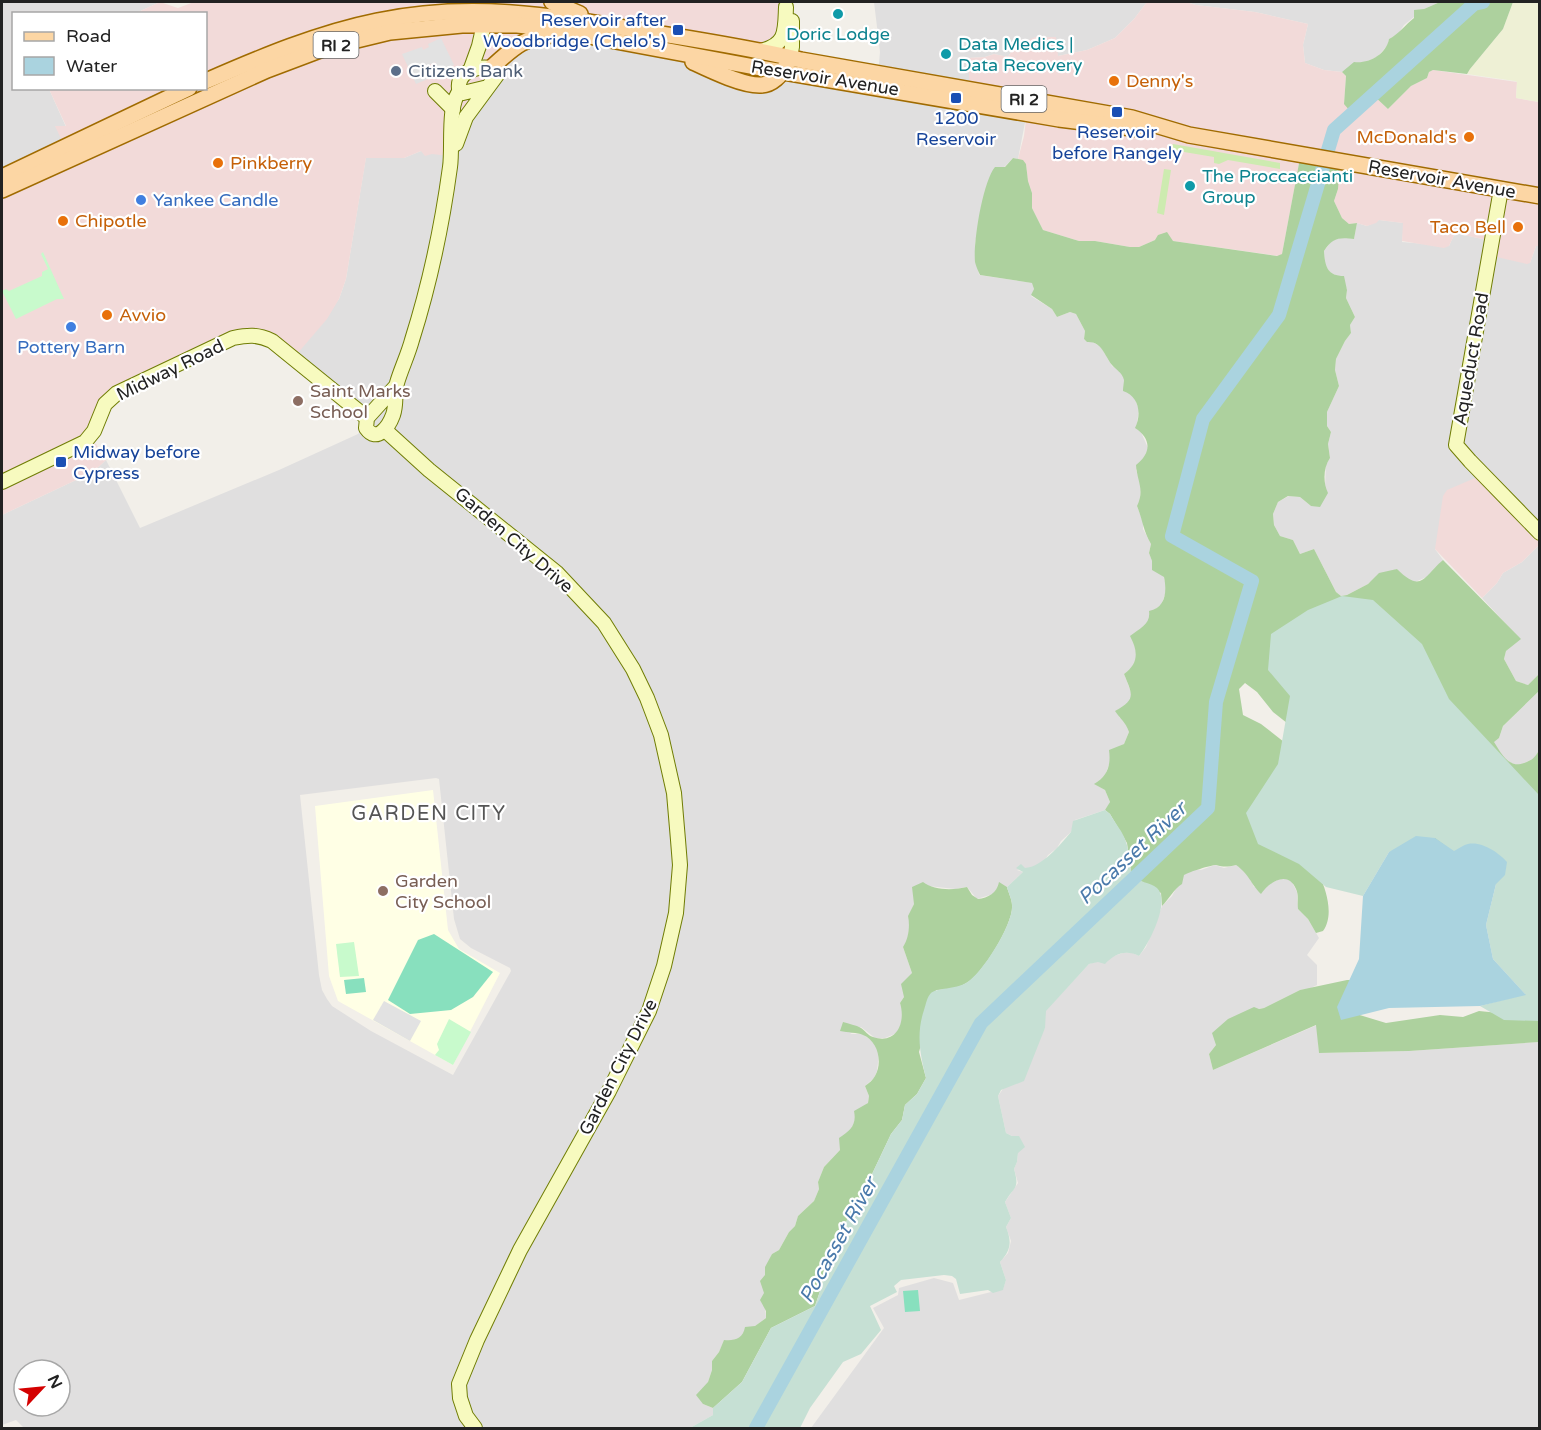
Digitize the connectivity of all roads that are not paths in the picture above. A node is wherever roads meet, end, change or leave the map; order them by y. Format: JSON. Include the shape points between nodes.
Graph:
{"nodes":[{"id":1,"x":552,"y":2,"type":"edge"},
{"id":2,"x":785,"y":4,"type":"edge"},
{"id":3,"x":489,"y":12,"type":"edge"},
{"id":4,"x":602,"y":24,"type":"junction"},
{"id":5,"x":575,"y":35,"type":"junction"},
{"id":6,"x":760,"y":51,"type":"junction"},
{"id":7,"x":786,"y":64,"type":"junction"},
{"id":8,"x":490,"y":68,"type":"junction"},
{"id":9,"x":470,"y":70,"type":"junction"},
{"id":10,"x":207,"y":81,"type":"edge"},
{"id":11,"x":488,"y":87,"type":"junction"},
{"id":12,"x":185,"y":90,"type":"edge"},
{"id":13,"x":435,"y":91,"type":"dead end"},
{"id":14,"x":460,"y":91,"type":"junction"},
{"id":15,"x":453,"y":109,"type":"junction"},
{"id":16,"x":452,"y":154,"type":"junction"},
{"id":17,"x":2,"y":177,"type":"edge"},
{"id":18,"x":1501,"y":189,"type":"junction"},
{"id":19,"x":2,"y":190,"type":"edge"},
{"id":20,"x":1539,"y":195,"type":"edge"},
{"id":21,"x":396,"y":386,"type":"junction"},
{"id":22,"x":369,"y":416,"type":"junction"},
{"id":23,"x":386,"y":427,"type":"junction"},
{"id":24,"x":2,"y":482,"type":"edge"},
{"id":25,"x":1539,"y":533,"type":"edge"},
{"id":26,"x":475,"y":1428,"type":"edge"}],
"edges":[{"from":1,"to":4,"type":"main road"},
{"from":2,"to":6,"type":"street","via":[[783,36],[775,46]]},
{"from":2,"to":7,"type":"street","via":[[793,28]]},
{"from":3,"to":4,"type":"main road","name":"Reservoir Avenue","number":"RI 2"},
{"from":3,"to":5,"type":"main road","number":"RI 2"},
{"from":3,"to":9,"type":"street"},
{"from":3,"to":10,"type":"main road","number":"RI 2","via":[[421,14],[357,25]]},
{"from":3,"to":19,"type":"main road","number":"RI 2","via":[[368,36],[308,53]]},
{"from":4,"to":6,"type":"main road","name":"Reservoir Avenue","number":"RI 2"},
{"from":5,"to":7,"type":"main road","number":"RI 2","via":[[667,51],[759,85],[771,82]]},
{"from":5,"to":8,"type":"main road","via":[[522,41]]},
{"from":6,"to":7,"type":"main road","name":"Reservoir Avenue","number":"RI 2"},
{"from":7,"to":18,"type":"main road","name":"Reservoir Avenue","number":"RI 2","via":[[1059,118],[1167,130]]},
{"from":8,"to":9,"type":"street"},
{"from":8,"to":11,"type":"street","via":[[497,75]]},
{"from":9,"to":14,"type":"street","via":[[461,77]]},
{"from":11,"to":14,"type":"street","via":[[469,93]]},
{"from":11,"to":16,"type":"street","via":[[466,117]]},
{"from":12,"to":17,"type":"main road"},
{"from":13,"to":15,"type":"street"},
{"from":14,"to":15,"type":"street"},
{"from":15,"to":16,"type":"street"},
{"from":16,"to":21,"type":"street","via":[[431,272]]},
{"from":18,"to":20,"type":"main road","name":"Reservoir Avenue","number":"RI 2"},
{"from":18,"to":25,"type":"street","name":"Aqueduct Road","via":[[1456,445]]},
{"from":21,"to":22,"type":"street"},
{"from":21,"to":23,"type":"street","via":[[392,417]]},
{"from":22,"to":23,"type":"street","name":"Garden City Drive","via":[[365,424],[370,433],[377,435]]},
{"from":22,"to":24,"type":"street","name":"Midway Road","via":[[272,341],[249,334],[117,393],[105,404],[85,442]]},
{"from":23,"to":26,"type":"street","name":"Garden City Drive","via":[[429,470],[557,573],[604,623],[648,698],[674,793],[680,864],[676,913],[664,966],[649,1011],[520,1250],[477,1340],[459,1384],[466,1416]]}]}
